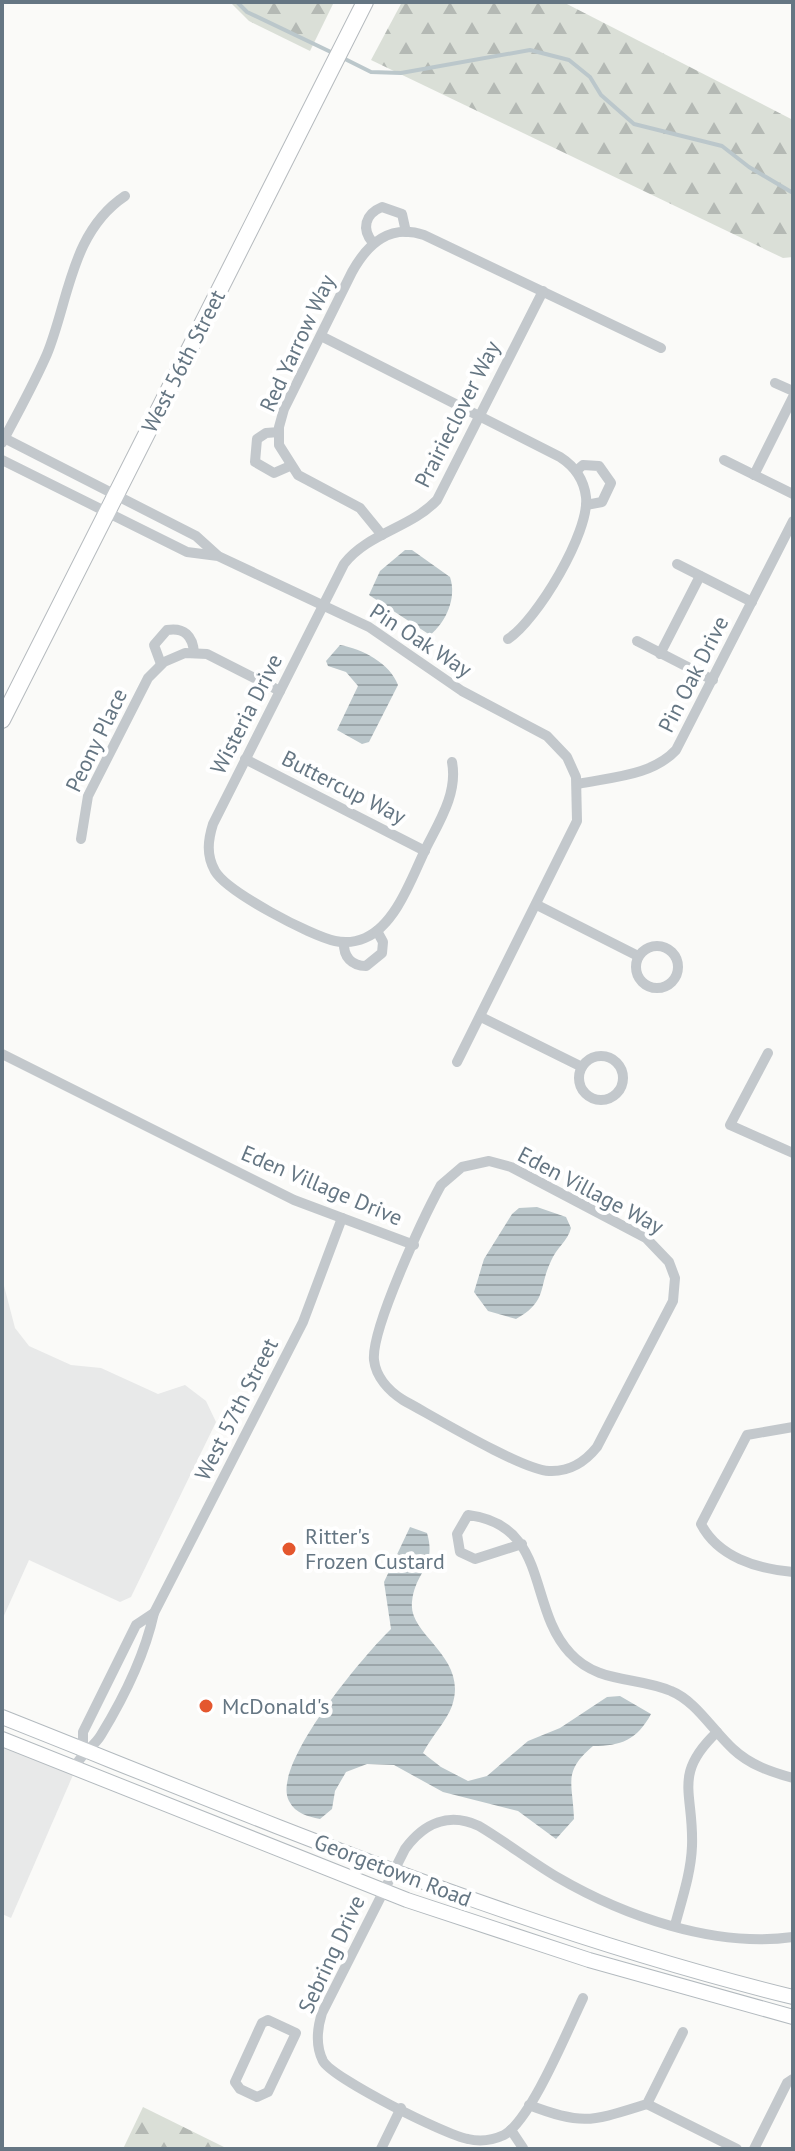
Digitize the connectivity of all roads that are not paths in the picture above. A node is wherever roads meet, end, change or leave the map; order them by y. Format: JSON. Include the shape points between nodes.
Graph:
{"nodes":[{"id":1,"x":365,"y":2,"type":"edge"},
{"id":2,"x":125,"y":196,"type":"dead end"},
{"id":3,"x":406,"y":232,"type":"junction"},
{"id":4,"x":373,"y":243,"type":"junction"},
{"id":5,"x":543,"y":291,"type":"junction"},
{"id":6,"x":321,"y":336,"type":"junction"},
{"id":7,"x":661,"y":348,"type":"dead end"},
{"id":8,"x":775,"y":383,"type":"dead end"},
{"id":9,"x":793,"y":394,"type":"edge"},
{"id":10,"x":480,"y":417,"type":"junction"},
{"id":11,"x":279,"y":432,"type":"junction"},
{"id":12,"x":3,"y":439,"type":"edge"},
{"id":13,"x":2,"y":460,"type":"edge"},
{"id":14,"x":724,"y":460,"type":"dead end"},
{"id":15,"x":290,"y":466,"type":"junction"},
{"id":16,"x":576,"y":471,"type":"junction"},
{"id":17,"x":754,"y":475,"type":"junction"},
{"id":18,"x":117,"y":493,"type":"junction"},
{"id":19,"x":793,"y":494,"type":"edge"},
{"id":20,"x":586,"y":505,"type":"junction"},
{"id":21,"x":106,"y":514,"type":"junction"},
{"id":22,"x":793,"y":521,"type":"edge"},
{"id":23,"x":382,"y":535,"type":"junction"},
{"id":24,"x":218,"y":556,"type":"junction"},
{"id":25,"x":677,"y":564,"type":"dead end"},
{"id":26,"x":700,"y":576,"type":"junction"},
{"id":27,"x":752,"y":602,"type":"junction"},
{"id":28,"x":324,"y":604,"type":"junction"},
{"id":29,"x":508,"y":639,"type":"dead end"},
{"id":30,"x":637,"y":641,"type":"dead end"},
{"id":31,"x":194,"y":653,"type":"junction"},
{"id":32,"x":660,"y":654,"type":"junction"},
{"id":33,"x":161,"y":664,"type":"junction"},
{"id":34,"x":713,"y":680,"type":"junction"},
{"id":35,"x":280,"y":691,"type":"junction"},
{"id":36,"x":2,"y":720,"type":"edge"},
{"id":37,"x":245,"y":759,"type":"junction"},
{"id":38,"x":452,"y":762,"type":"dead end"},
{"id":39,"x":578,"y":784,"type":"junction"},
{"id":40,"x":81,"y":839,"type":"dead end"},
{"id":41,"x":425,"y":851,"type":"junction"},
{"id":42,"x":537,"y":905,"type":"junction"},
{"id":43,"x":377,"y":931,"type":"junction"},
{"id":44,"x":344,"y":942,"type":"junction"},
{"id":45,"x":638,"y":956,"type":"junction"},
{"id":46,"x":481,"y":1017,"type":"junction"},
{"id":47,"x":768,"y":1053,"type":"dead end"},
{"id":48,"x":2,"y":1054,"type":"edge"},
{"id":49,"x":457,"y":1062,"type":"dead end"},
{"id":50,"x":582,"y":1067,"type":"junction"},
{"id":51,"x":793,"y":1153,"type":"edge"},
{"id":52,"x":342,"y":1218,"type":"junction"},
{"id":53,"x":414,"y":1245,"type":"junction"},
{"id":54,"x":637,"y":1372,"type":"joint"},
{"id":55,"x":793,"y":1427,"type":"edge"},
{"id":56,"x":522,"y":1544,"type":"junction"},
{"id":57,"x":793,"y":1572,"type":"edge"},
{"id":58,"x":154,"y":1613,"type":"junction"},
{"id":59,"x":2,"y":1717,"type":"edge"},
{"id":60,"x":717,"y":1732,"type":"junction"},
{"id":61,"x":2,"y":1739,"type":"edge"},
{"id":62,"x":83,"y":1750,"type":"junction"},
{"id":63,"x":74,"y":1768,"type":"junction"},
{"id":64,"x":793,"y":1778,"type":"edge"},
{"id":65,"x":393,"y":1872,"type":"junction"},
{"id":66,"x":383,"y":1891,"type":"junction"},
{"id":67,"x":675,"y":1925,"type":"junction"},
{"id":68,"x":793,"y":1937,"type":"edge"},
{"id":69,"x":793,"y":1997,"type":"edge"},
{"id":70,"x":583,"y":1998,"type":"dead end"},
{"id":71,"x":793,"y":2017,"type":"edge"},
{"id":72,"x":683,"y":2032,"type":"dead end"},
{"id":73,"x":296,"y":2033,"type":"junction"},
{"id":74,"x":317,"y":2034,"type":"junction"},
{"id":75,"x":793,"y":2079,"type":"edge"},
{"id":76,"x":647,"y":2104,"type":"junction"},
{"id":77,"x":529,"y":2105,"type":"junction"},
{"id":78,"x":401,"y":2108,"type":"junction"},
{"id":79,"x":511,"y":2130,"type":"junction"},
{"id":80,"x":381,"y":2149,"type":"edge"},
{"id":81,"x":524,"y":2149,"type":"edge"},
{"id":82,"x":737,"y":2149,"type":"edge"},
{"id":83,"x":754,"y":2149,"type":"edge"}],
"edges":[{"from":1,"to":18,"type":"main road","name":"West 56th Street"},
{"from":2,"to":12,"type":"street","via":[[102,217],[71,273],[47,354]]},
{"from":3,"to":4,"type":"street"},
{"from":3,"to":4,"type":"street","via":[[402,214],[382,207],[367,222]]},
{"from":3,"to":5,"type":"street","via":[[426,236]]},
{"from":4,"to":6,"type":"street","name":"Red Yarrow Way","via":[[352,272]]},
{"from":5,"to":7,"type":"street"},
{"from":5,"to":10,"type":"street","name":"Prairieclover Way"},
{"from":6,"to":10,"type":"street"},
{"from":6,"to":11,"type":"street","name":"Red Yarrow Way","via":[[284,409]]},
{"from":8,"to":9,"type":"street"},
{"from":9,"to":17,"type":"street"},
{"from":10,"to":16,"type":"street","via":[[560,457]]},
{"from":10,"to":23,"type":"street","name":"Prairieclover Way","via":[[437,500]]},
{"from":11,"to":15,"type":"street","name":"Red Yarrow Way","via":[[279,445]]},
{"from":11,"to":15,"type":"street","name":"Red Yarrow Way","via":[[257,439],[255,462],[274,473]]},
{"from":12,"to":18,"type":"street","name":"Pin Oak Way"},
{"from":13,"to":21,"type":"street","name":"Pin Oak Way"},
{"from":14,"to":17,"type":"street"},
{"from":15,"to":23,"type":"street","name":"Red Yarrow Way","via":[[365,512]]},
{"from":16,"to":20,"type":"street"},
{"from":16,"to":20,"type":"street","via":[[591,464],[605,470],[611,483],[609,494]]},
{"from":17,"to":19,"type":"street"},
{"from":18,"to":21,"type":"main road","name":"West 56th Street"},
{"from":18,"to":24,"type":"street","name":"Pin Oak Way","via":[[196,536]]},
{"from":20,"to":29,"type":"street","via":[[581,528],[537,612]]},
{"from":21,"to":24,"type":"street","name":"Pin Oak Way","via":[[187,552]]},
{"from":21,"to":36,"type":"main road","name":"West 56th Street"},
{"from":22,"to":27,"type":"street","name":"Pin Oak Drive"},
{"from":23,"to":28,"type":"street","name":"Prairieclover Way","via":[[348,559]]},
{"from":24,"to":28,"type":"street","name":"Pin Oak Way"},
{"from":25,"to":26,"type":"street"},
{"from":26,"to":27,"type":"street"},
{"from":26,"to":32,"type":"street"},
{"from":27,"to":34,"type":"street","name":"Pin Oak Drive"},
{"from":28,"to":35,"type":"street","name":"Wisteria Drive"},
{"from":28,"to":39,"type":"street","name":"Pin Oak Way","via":[[381,634],[462,691],[547,736],[567,757]]},
{"from":30,"to":32,"type":"street"},
{"from":31,"to":33,"type":"street"},
{"from":31,"to":33,"type":"street","name":"Peony Place","via":[[185,632],[167,630],[154,645]]},
{"from":31,"to":35,"type":"street","name":"Peony Place","via":[[218,658]]},
{"from":32,"to":34,"type":"street"},
{"from":33,"to":40,"type":"street","name":"Peony Place","via":[[148,678],[88,796]]},
{"from":34,"to":39,"type":"street","name":"Pin Oak Drive","via":[[667,759],[645,770]]},
{"from":35,"to":37,"type":"street","name":"Wisteria Drive"},
{"from":37,"to":41,"type":"street","name":"Buttercup Way"},
{"from":37,"to":44,"type":"street","name":"Wisteria Drive","via":[[213,824],[208,844],[215,871],[233,891],[322,937]]},
{"from":38,"to":41,"type":"street","via":[[451,792]]},
{"from":39,"to":42,"type":"street","via":[[577,821]]},
{"from":41,"to":43,"type":"street"},
{"from":42,"to":45,"type":"street"},
{"from":42,"to":46,"type":"street"},
{"from":43,"to":44,"type":"street"},
{"from":43,"to":44,"type":"street","via":[[384,945],[371,964],[351,962]]},
{"from":45,"to":45,"type":"street","via":[[651,947],[669,950],[677,963],[675,979],[662,988],[646,985],[636,972]]},
{"from":46,"to":49,"type":"street"},
{"from":46,"to":50,"type":"street"},
{"from":47,"to":51,"type":"street","via":[[730,1125]]},
{"from":48,"to":52,"type":"street","name":"Eden Village Drive","via":[[294,1200]]},
{"from":50,"to":50,"type":"street","via":[[594,1057],[610,1058],[621,1070],[622,1083],[613,1096],[592,1098],[581,1086]]},
{"from":52,"to":53,"type":"street","name":"Eden Village Drive"},
{"from":52,"to":58,"type":"street","name":"West 57th Street","via":[[303,1322]]},
{"from":53,"to":54,"type":"street","name":"Eden Village Way","via":[[444,1180],[462,1167],[489,1161],[511,1167],[646,1238],[669,1262],[674,1295]]},
{"from":53,"to":54,"type":"street","name":"Eden Village Drive","via":[[374,1348],[380,1376],[403,1400],[527,1465],[560,1470],[581,1462],[597,1447]]},
{"from":55,"to":57,"type":"street","via":[[747,1435],[701,1524],[711,1543],[759,1567]]},
{"from":56,"to":56,"type":"street","via":[[475,1559],[460,1552],[457,1534],[468,1515],[486,1518]]},
{"from":56,"to":60,"type":"street","via":[[555,1632],[571,1655],[604,1676],[675,1693]]},
{"from":58,"to":62,"type":"street","name":"West 57th Street","via":[[149,1637],[99,1738]]},
{"from":58,"to":62,"type":"street","name":"West 57th Street","via":[[136,1625],[83,1732]]},
{"from":59,"to":62,"type":"main road","name":"Georgetown Road"},
{"from":60,"to":64,"type":"street","via":[[750,1762]]},
{"from":60,"to":67,"type":"street","via":[[697,1751],[689,1768],[691,1862]]},
{"from":61,"to":63,"type":"main road","name":"Georgetown Road"},
{"from":62,"to":63,"type":"street","name":"West 57th Street"},
{"from":62,"to":65,"type":"main road","name":"Georgetown Road"},
{"from":63,"to":66,"type":"main road","name":"Georgetown Road"},
{"from":65,"to":66,"type":"street","name":"Sebring Drive"},
{"from":65,"to":67,"type":"street","name":"Sebring Drive","via":[[420,1831],[446,1820],[469,1821],[589,1894]]},
{"from":65,"to":69,"type":"main road","name":"Georgetown Road","via":[[589,1940]]},
{"from":66,"to":71,"type":"main road","name":"Georgetown Road","via":[[589,1960]]},
{"from":66,"to":74,"type":"street","name":"Sebring Drive","via":[[322,2013]]},
{"from":67,"to":68,"type":"street","name":"Sebring Drive","via":[[742,1939]]},
{"from":70,"to":77,"type":"street"},
{"from":72,"to":76,"type":"street"},
{"from":73,"to":73,"type":"street","name":"Sebring Drive","via":[[265,2095],[257,2097],[237,2086],[262,2023],[272,2021]]},
{"from":73,"to":74,"type":"street","name":"Sebring Drive"},
{"from":74,"to":78,"type":"street","name":"Sebring Drive","via":[[321,2057],[334,2074]]},
{"from":75,"to":83,"type":"street"},
{"from":76,"to":77,"type":"street","via":[[584,2121]]},
{"from":76,"to":82,"type":"street"},
{"from":77,"to":79,"type":"street"},
{"from":78,"to":79,"type":"street","name":"Sebring Drive","via":[[466,2139],[493,2139]]},
{"from":78,"to":80,"type":"street"},
{"from":79,"to":81,"type":"street"}]}
